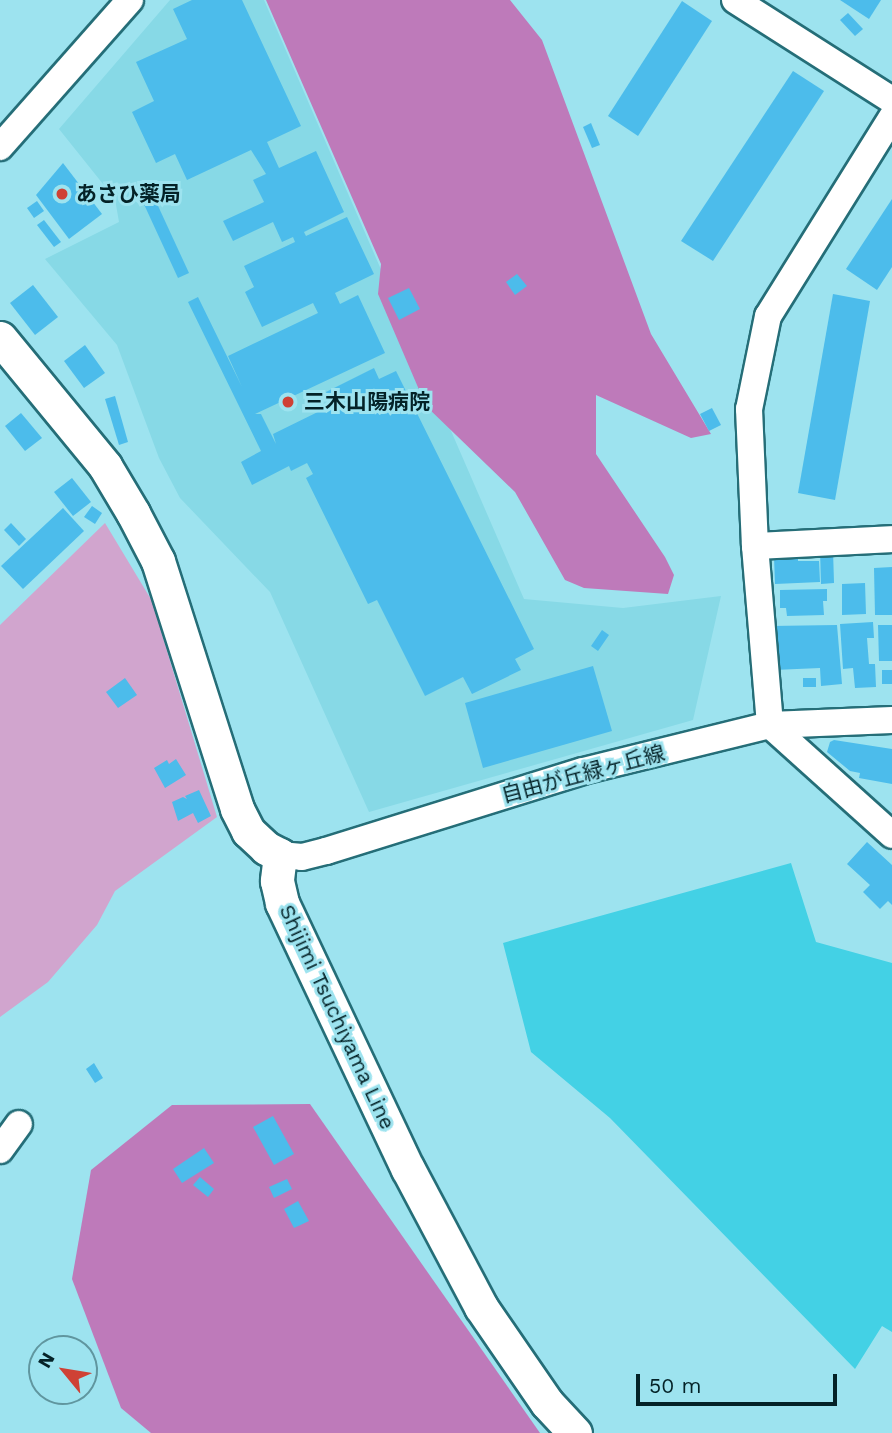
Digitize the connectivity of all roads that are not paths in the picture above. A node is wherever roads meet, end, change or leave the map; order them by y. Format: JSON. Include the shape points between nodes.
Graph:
{"nodes":[{"id":1,"x":130,"y":0,"type":"edge"},
{"id":2,"x":736,"y":0,"type":"edge"},
{"id":3,"x":892,"y":100,"type":"edge"},
{"id":4,"x":892,"y":117,"type":"edge"},
{"id":5,"x":0,"y":147,"type":"edge"},
{"id":6,"x":0,"y":338,"type":"edge"},
{"id":7,"x":892,"y":539,"type":"edge"},
{"id":8,"x":755,"y":546,"type":"junction"},
{"id":9,"x":892,"y":720,"type":"edge"},
{"id":10,"x":771,"y":725,"type":"junction"},
{"id":11,"x":892,"y":835,"type":"edge"},
{"id":12,"x":280,"y":855,"type":"junction"},
{"id":13,"x":19,"y":1124,"type":"dead end"},
{"id":14,"x":0,"y":1150,"type":"edge"},
{"id":15,"x":575,"y":1433,"type":"edge"}],
"edges":[{"from":1,"to":5,"type":"street"},
{"from":2,"to":3,"type":"street"},
{"from":4,"to":8,"type":"street","via":[[768,316],[749,409]]},
{"from":6,"to":12,"type":"main road","via":[[104,466],[133,513],[158,561],[237,810],[248,831]]},
{"from":7,"to":8,"type":"street"},
{"from":8,"to":10,"type":"street"},
{"from":9,"to":10,"type":"street","name":"自由が丘緑ヶ丘線"},
{"from":10,"to":11,"type":"street"},
{"from":10,"to":12,"type":"street","name":"自由が丘緑ヶ丘線","via":[[583,771],[326,851],[302,857]]},
{"from":12,"to":15,"type":"main road","name":"Shijimi Tsuchiyama Line","via":[[277,881],[282,903],[408,1169],[481,1307],[547,1403]]},
{"from":13,"to":14,"type":"street"}]}
